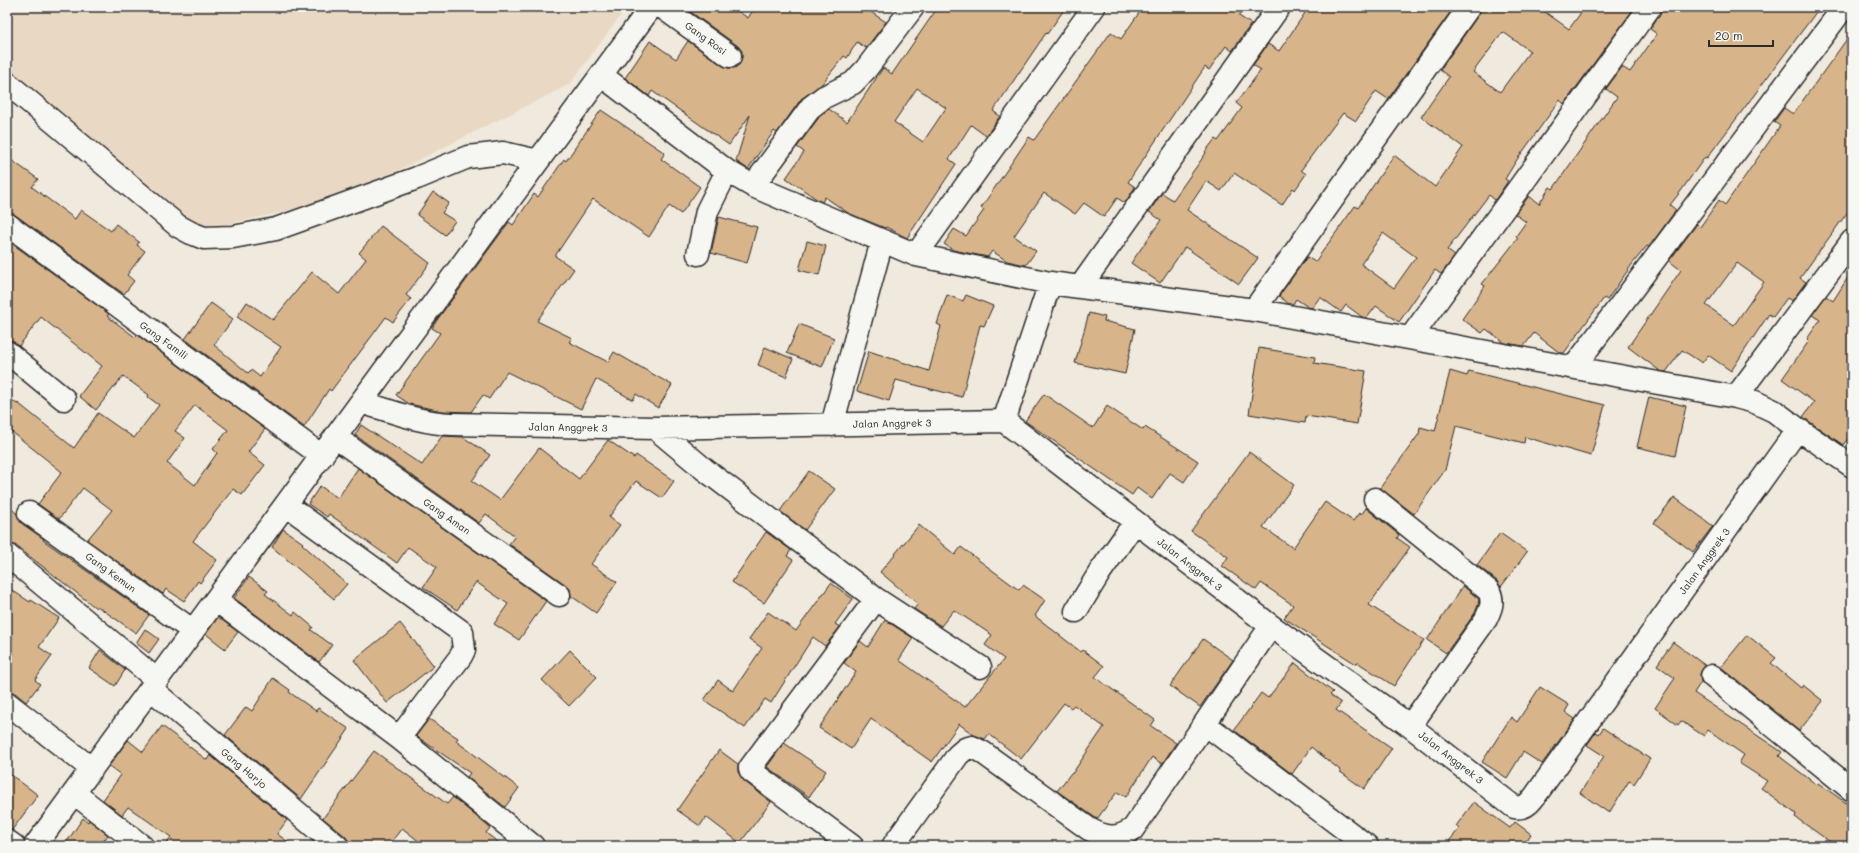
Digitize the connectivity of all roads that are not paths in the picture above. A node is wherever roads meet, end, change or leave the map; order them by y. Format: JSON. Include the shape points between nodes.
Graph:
{"nodes":[{"id":1,"x":651,"y":7,"type":"edge"},
{"id":2,"x":662,"y":7,"type":"edge"},
{"id":3,"x":913,"y":7,"type":"edge"},
{"id":4,"x":1094,"y":7,"type":"edge"},
{"id":5,"x":1279,"y":7,"type":"edge"},
{"id":6,"x":1469,"y":7,"type":"edge"},
{"id":7,"x":1650,"y":7,"type":"edge"},
{"id":8,"x":1844,"y":7,"type":"edge"},
{"id":9,"x":730,"y":56,"type":"dead end"},
{"id":10,"x":601,"y":75,"type":"junction"},
{"id":11,"x":7,"y":83,"type":"edge"},
{"id":12,"x":538,"y":161,"type":"junction"},
{"id":13,"x":727,"y":171,"type":"junction"},
{"id":14,"x":753,"y":186,"type":"junction"},
{"id":15,"x":7,"y":224,"type":"edge"},
{"id":16,"x":882,"y":241,"type":"junction"},
{"id":17,"x":1852,"y":241,"type":"edge"},
{"id":18,"x":698,"y":254,"type":"dead end"},
{"id":19,"x":916,"y":255,"type":"junction"},
{"id":20,"x":1050,"y":282,"type":"junction"},
{"id":21,"x":1080,"y":287,"type":"junction"},
{"id":22,"x":1254,"y":310,"type":"junction"},
{"id":23,"x":1411,"y":337,"type":"junction"},
{"id":24,"x":7,"y":352,"type":"edge"},
{"id":25,"x":1574,"y":367,"type":"junction"},
{"id":26,"x":1736,"y":397,"type":"junction"},
{"id":27,"x":64,"y":399,"type":"dead end"},
{"id":28,"x":361,"y":402,"type":"junction"},
{"id":29,"x":1004,"y":421,"type":"junction"},
{"id":30,"x":832,"y":425,"type":"junction"},
{"id":31,"x":655,"y":428,"type":"junction"},
{"id":32,"x":1798,"y":429,"type":"junction"},
{"id":33,"x":335,"y":437,"type":"junction"},
{"id":34,"x":322,"y":456,"type":"junction"},
{"id":35,"x":1850,"y":461,"type":"edge"},
{"id":36,"x":1374,"y":499,"type":"dead end"},
{"id":37,"x":286,"y":505,"type":"junction"},
{"id":38,"x":29,"y":514,"type":"dead end"},
{"id":39,"x":1136,"y":522,"type":"junction"},
{"id":40,"x":7,"y":555,"type":"edge"},
{"id":41,"x":559,"y":595,"type":"dead end"},
{"id":42,"x":876,"y":599,"type":"junction"},
{"id":43,"x":216,"y":600,"type":"junction"},
{"id":44,"x":1076,"y":611,"type":"dead end"},
{"id":45,"x":1271,"y":626,"type":"junction"},
{"id":46,"x":193,"y":631,"type":"junction"},
{"id":47,"x":980,"y":668,"type":"dead end"},
{"id":48,"x":1712,"y":676,"type":"dead end"},
{"id":49,"x":154,"y":685,"type":"junction"},
{"id":50,"x":7,"y":703,"type":"edge"},
{"id":51,"x":1205,"y":724,"type":"junction"},
{"id":52,"x":1410,"y":726,"type":"junction"},
{"id":53,"x":399,"y":738,"type":"junction"},
{"id":54,"x":92,"y":769,"type":"junction"},
{"id":55,"x":1852,"y":790,"type":"edge"},
{"id":56,"x":74,"y":793,"type":"junction"},
{"id":57,"x":7,"y":841,"type":"edge"},
{"id":58,"x":1108,"y":841,"type":"edge"},
{"id":59,"x":14,"y":846,"type":"edge"},
{"id":60,"x":35,"y":846,"type":"edge"},
{"id":61,"x":142,"y":846,"type":"edge"},
{"id":62,"x":337,"y":846,"type":"edge"},
{"id":63,"x":533,"y":846,"type":"edge"},
{"id":64,"x":852,"y":846,"type":"edge"},
{"id":65,"x":893,"y":846,"type":"edge"},
{"id":66,"x":1367,"y":846,"type":"edge"}],
"edges":[{"from":1,"to":10,"type":"street"},
{"from":2,"to":9,"type":"street","name":"Gang Rosi"},
{"from":3,"to":14,"type":"street","via":[[854,83],[824,97],[811,107]]},
{"from":4,"to":19,"type":"street"},
{"from":5,"to":21,"type":"street"},
{"from":6,"to":22,"type":"street"},
{"from":7,"to":23,"type":"street"},
{"from":8,"to":25,"type":"street"},
{"from":10,"to":12,"type":"street"},
{"from":10,"to":13,"type":"street"},
{"from":11,"to":12,"type":"street","via":[[178,226],[204,238],[233,237],[276,229],[468,158],[503,153]]},
{"from":12,"to":28,"type":"street"},
{"from":13,"to":14,"type":"street"},
{"from":13,"to":18,"type":"street","via":[[707,211]]},
{"from":14,"to":16,"type":"street"},
{"from":15,"to":34,"type":"street","name":"Gang Famili"},
{"from":16,"to":19,"type":"street"},
{"from":16,"to":30,"type":"street"},
{"from":17,"to":26,"type":"street"},
{"from":19,"to":20,"type":"street"},
{"from":20,"to":21,"type":"street"},
{"from":20,"to":29,"type":"street"},
{"from":21,"to":22,"type":"street"},
{"from":22,"to":23,"type":"street"},
{"from":23,"to":25,"type":"street"},
{"from":24,"to":27,"type":"street"},
{"from":25,"to":26,"type":"street"},
{"from":26,"to":32,"type":"street","via":[[1774,411]]},
{"from":28,"to":31,"type":"street","name":"Jalan Anggrek 3","via":[[436,424]]},
{"from":28,"to":33,"type":"street"},
{"from":29,"to":30,"type":"street","name":"Jalan Anggrek 3"},
{"from":29,"to":39,"type":"street","name":"Jalan Anggrek 3"},
{"from":30,"to":31,"type":"street","name":"Jalan Anggrek 3"},
{"from":31,"to":42,"type":"street","via":[[704,469]]},
{"from":32,"to":35,"type":"street"},
{"from":32,"to":52,"type":"street","name":"Jalan Anggrek 3","via":[[1530,803],[1520,808],[1514,807]]},
{"from":33,"to":34,"type":"street"},
{"from":33,"to":41,"type":"street","name":"Gang Aman"},
{"from":34,"to":37,"type":"street"},
{"from":36,"to":52,"type":"street","via":[[1489,591],[1492,599],[1486,619]]},
{"from":37,"to":43,"type":"street"},
{"from":37,"to":53,"type":"street","via":[[462,632],[464,650],[461,656]]},
{"from":38,"to":46,"type":"street","name":"Gang Kemun"},
{"from":39,"to":44,"type":"street"},
{"from":39,"to":45,"type":"street","name":"Jalan Anggrek 3"},
{"from":40,"to":49,"type":"street","name":"Gang Harjo"},
{"from":42,"to":47,"type":"street"},
{"from":42,"to":64,"type":"street","via":[[750,768]]},
{"from":43,"to":46,"type":"street"},
{"from":43,"to":53,"type":"street"},
{"from":45,"to":51,"type":"street"},
{"from":45,"to":52,"type":"street","name":"Jalan Anggrek 3"},
{"from":46,"to":49,"type":"street"},
{"from":48,"to":55,"type":"street"},
{"from":49,"to":54,"type":"street"},
{"from":49,"to":62,"type":"street","name":"Gang Harjo"},
{"from":50,"to":54,"type":"street"},
{"from":51,"to":58,"type":"street","via":[[1133,829]]},
{"from":51,"to":66,"type":"street"},
{"from":53,"to":63,"type":"street"},
{"from":54,"to":56,"type":"street"},
{"from":56,"to":60,"type":"street"},
{"from":56,"to":61,"type":"street"},
{"from":57,"to":59,"type":"street"},
{"from":58,"to":65,"type":"street","via":[[972,747],[965,749],[958,756]]}]}
